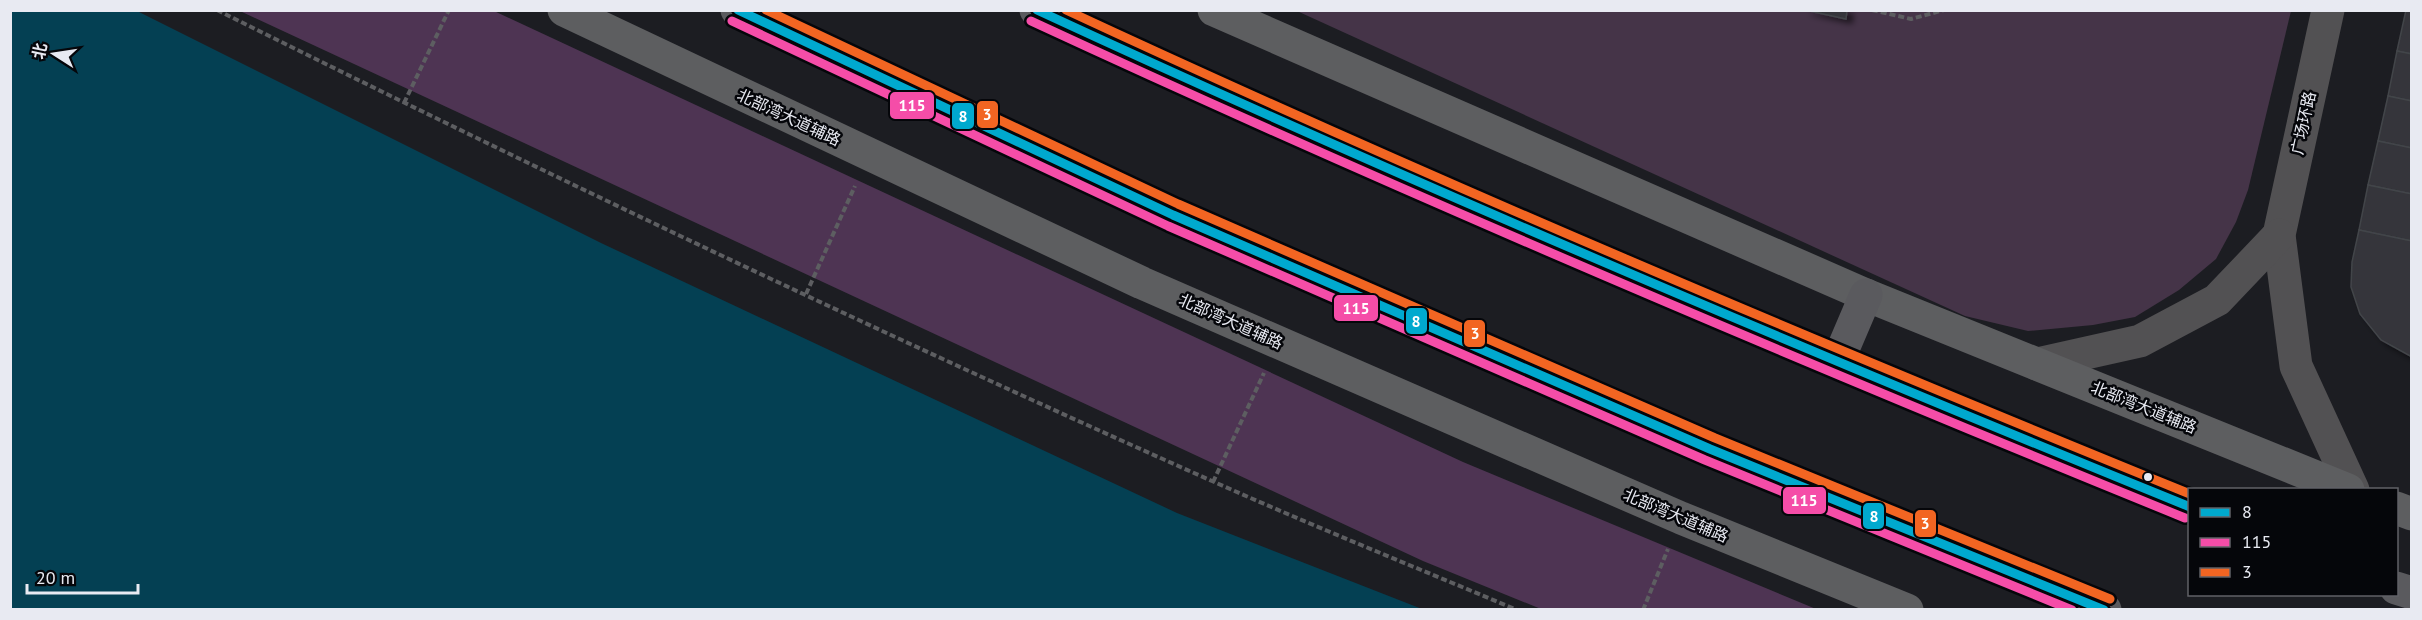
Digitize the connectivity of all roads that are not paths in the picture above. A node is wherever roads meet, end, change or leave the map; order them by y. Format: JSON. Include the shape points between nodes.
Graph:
{"nodes":[{"id":1,"x":564,"y":10,"type":"edge"},
{"id":2,"x":737,"y":10,"type":"edge"},
{"id":3,"x":1036,"y":10,"type":"edge"},
{"id":4,"x":1214,"y":10,"type":"edge"},
{"id":5,"x":2328,"y":10,"type":"edge"},
{"id":6,"x":2279,"y":235,"type":"junction"},
{"id":7,"x":1866,"y":295,"type":"junction"},
{"id":8,"x":1837,"y":363,"type":"junction"},
{"id":9,"x":2037,"y":364,"type":"junction"},
{"id":10,"x":2346,"y":488,"type":"edge"},
{"id":11,"x":2354,"y":488,"type":"edge"},
{"id":12,"x":2188,"y":506,"type":"edge"},
{"id":13,"x":1907,"y":609,"type":"edge"},
{"id":14,"x":2106,"y":609,"type":"edge"}],
"edges":[{"from":1,"to":13,"type":"main road","name":"北部湾大道辅路","via":[[1143,283],[1681,518]]},
{"from":2,"to":14,"type":"highway","via":[[1239,243],[1710,449]]},
{"from":3,"to":8,"type":"highway","via":[[1225,99]]},
{"from":4,"to":7,"type":"main road","name":"北部湾大道辅路"},
{"from":5,"to":6,"type":"street","name":"广场环路"},
{"from":6,"to":9,"type":"street","via":[[2217,300],[2159,331],[2140,341]]},
{"from":6,"to":11,"type":"street","via":[[2296,366]]},
{"from":7,"to":8,"type":"highway"},
{"from":7,"to":9,"type":"main road","name":"北部湾大道辅路"},
{"from":8,"to":12,"type":"highway"},
{"from":9,"to":10,"type":"main road","name":"北部湾大道辅路"}]}
